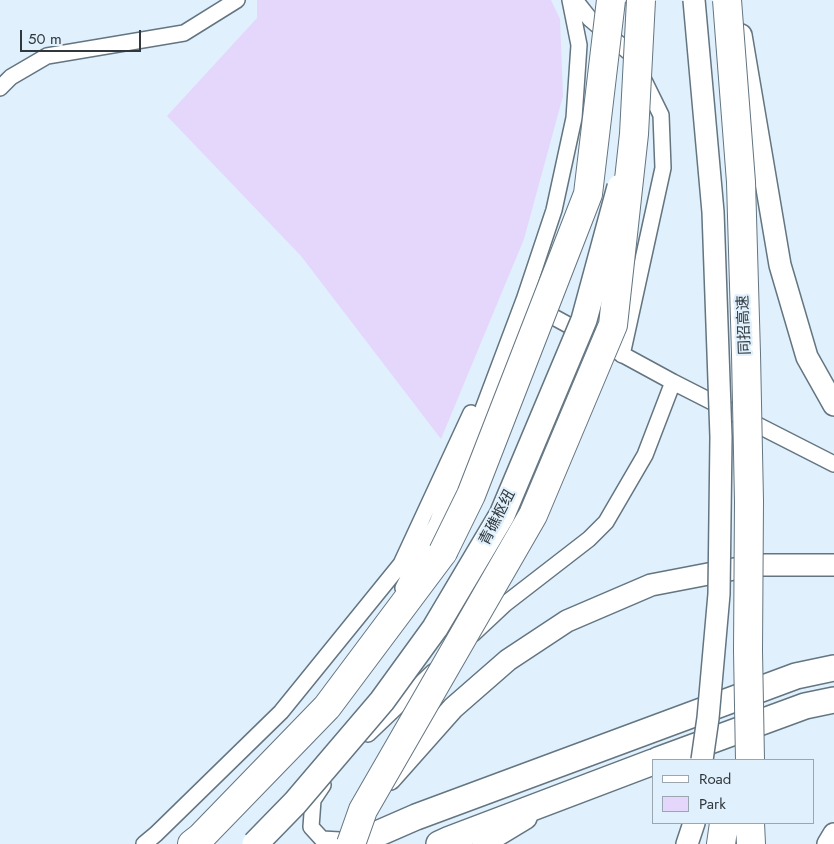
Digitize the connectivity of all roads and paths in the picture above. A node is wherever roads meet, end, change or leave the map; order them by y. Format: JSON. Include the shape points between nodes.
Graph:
{"nodes":[{"id":1,"x":237,"y":0,"type":"edge"},
{"id":2,"x":570,"y":0,"type":"edge"},
{"id":3,"x":575,"y":0,"type":"edge"},
{"id":4,"x":611,"y":0,"type":"edge"},
{"id":5,"x":641,"y":0,"type":"edge"},
{"id":6,"x":694,"y":0,"type":"edge"},
{"id":7,"x":727,"y":0,"type":"edge"},
{"id":8,"x":735,"y":0,"type":"edge"},
{"id":9,"x":0,"y":88,"type":"edge"},
{"id":10,"x":634,"y":134,"type":"junction"},
{"id":11,"x":524,"y":300,"type":"junction"},
{"id":12,"x":622,"y":355,"type":"junction"},
{"id":13,"x":673,"y":382,"type":"junction"},
{"id":14,"x":834,"y":405,"type":"edge"},
{"id":15,"x":834,"y":464,"type":"edge"},
{"id":16,"x":834,"y":565,"type":"edge"},
{"id":17,"x":371,"y":649,"type":"junction"},
{"id":18,"x":748,"y":651,"type":"junction"},
{"id":19,"x":834,"y":668,"type":"edge"},
{"id":20,"x":834,"y":700,"type":"edge"},
{"id":21,"x":661,"y":759,"type":"edge"},
{"id":22,"x":702,"y":759,"type":"edge"},
{"id":23,"x":733,"y":759,"type":"edge"},
{"id":24,"x":750,"y":759,"type":"edge"},
{"id":25,"x":652,"y":762,"type":"edge"},
{"id":26,"x":565,"y":794,"type":"junction"},
{"id":27,"x":363,"y":810,"type":"junction"},
{"id":28,"x":694,"y":824,"type":"edge"},
{"id":29,"x":724,"y":824,"type":"edge"},
{"id":30,"x":750,"y":824,"type":"edge"},
{"id":31,"x":834,"y":834,"type":"edge"},
{"id":32,"x":356,"y":843,"type":"edge"},
{"id":33,"x":144,"y":844,"type":"edge"},
{"id":34,"x":192,"y":844,"type":"edge"},
{"id":35,"x":255,"y":844,"type":"edge"},
{"id":36,"x":439,"y":844,"type":"edge"},
{"id":37,"x":483,"y":844,"type":"edge"},
{"id":38,"x":688,"y":844,"type":"edge"},
{"id":39,"x":722,"y":844,"type":"edge"},
{"id":40,"x":751,"y":844,"type":"edge"},
{"id":41,"x":828,"y":844,"type":"edge"}],
"edges":[{"from":1,"to":9,"type":"street","via":[[184,33],[47,56],[10,77]]},
{"from":2,"to":11,"type":"street","via":[[579,45],[574,118],[554,210]]},
{"from":3,"to":12,"type":"street","via":[[590,19],[631,54],[661,115],[663,168]]},
{"from":4,"to":17,"type":"highway","bridge":true,"via":[[588,194],[471,496],[443,552]]},
{"from":5,"to":10,"type":"highway","bridge":true},
{"from":6,"to":22,"type":"main road","bridge":true,"via":[[713,212],[721,437],[719,594]]},
{"from":7,"to":18,"type":"highway","name":"同招高速","bridge":true,"via":[[741,182],[749,501]]},
{"from":8,"to":14,"type":"main road","via":[[780,265],[807,357]]},
{"from":10,"to":27,"type":"highway","bridge":true,"via":[[614,325],[533,515]]},
{"from":10,"to":35,"type":"highway","name":"青礁枢纽","bridge":true,"via":[[584,320],[502,514],[435,628],[382,701],[295,803]]},
{"from":11,"to":12,"type":"street"},
{"from":11,"to":17,"type":"street","via":[[437,522]]},
{"from":11,"to":33,"type":"street","via":[[401,564],[281,712]]},
{"from":12,"to":13,"type":"street"},
{"from":13,"to":15,"type":"street"},
{"from":13,"to":32,"type":"street","via":[[645,454],[606,522],[589,540],[505,604],[341,759],[318,792],[313,800],[311,827],[322,839]]},
{"from":16,"to":27,"type":"main road","bridge":true,"via":[[755,565],[650,585],[568,621],[508,660],[452,708]]},
{"from":17,"to":34,"type":"highway","via":[[327,707]]},
{"from":18,"to":23,"type":"highway","bridge":true},
{"from":18,"to":24,"type":"highway","bridge":true},
{"from":19,"to":32,"type":"highway","via":[[796,676]]},
{"from":20,"to":21,"type":"highway","via":[[804,706]]},
{"from":25,"to":26,"type":"highway"},
{"from":26,"to":36,"type":"highway"},
{"from":26,"to":37,"type":"main road"},
{"from":27,"to":32,"type":"highway","bridge":true},
{"from":28,"to":38,"type":"main road"},
{"from":29,"to":39,"type":"highway"},
{"from":30,"to":40,"type":"highway"},
{"from":31,"to":41,"type":"main road"}]}
